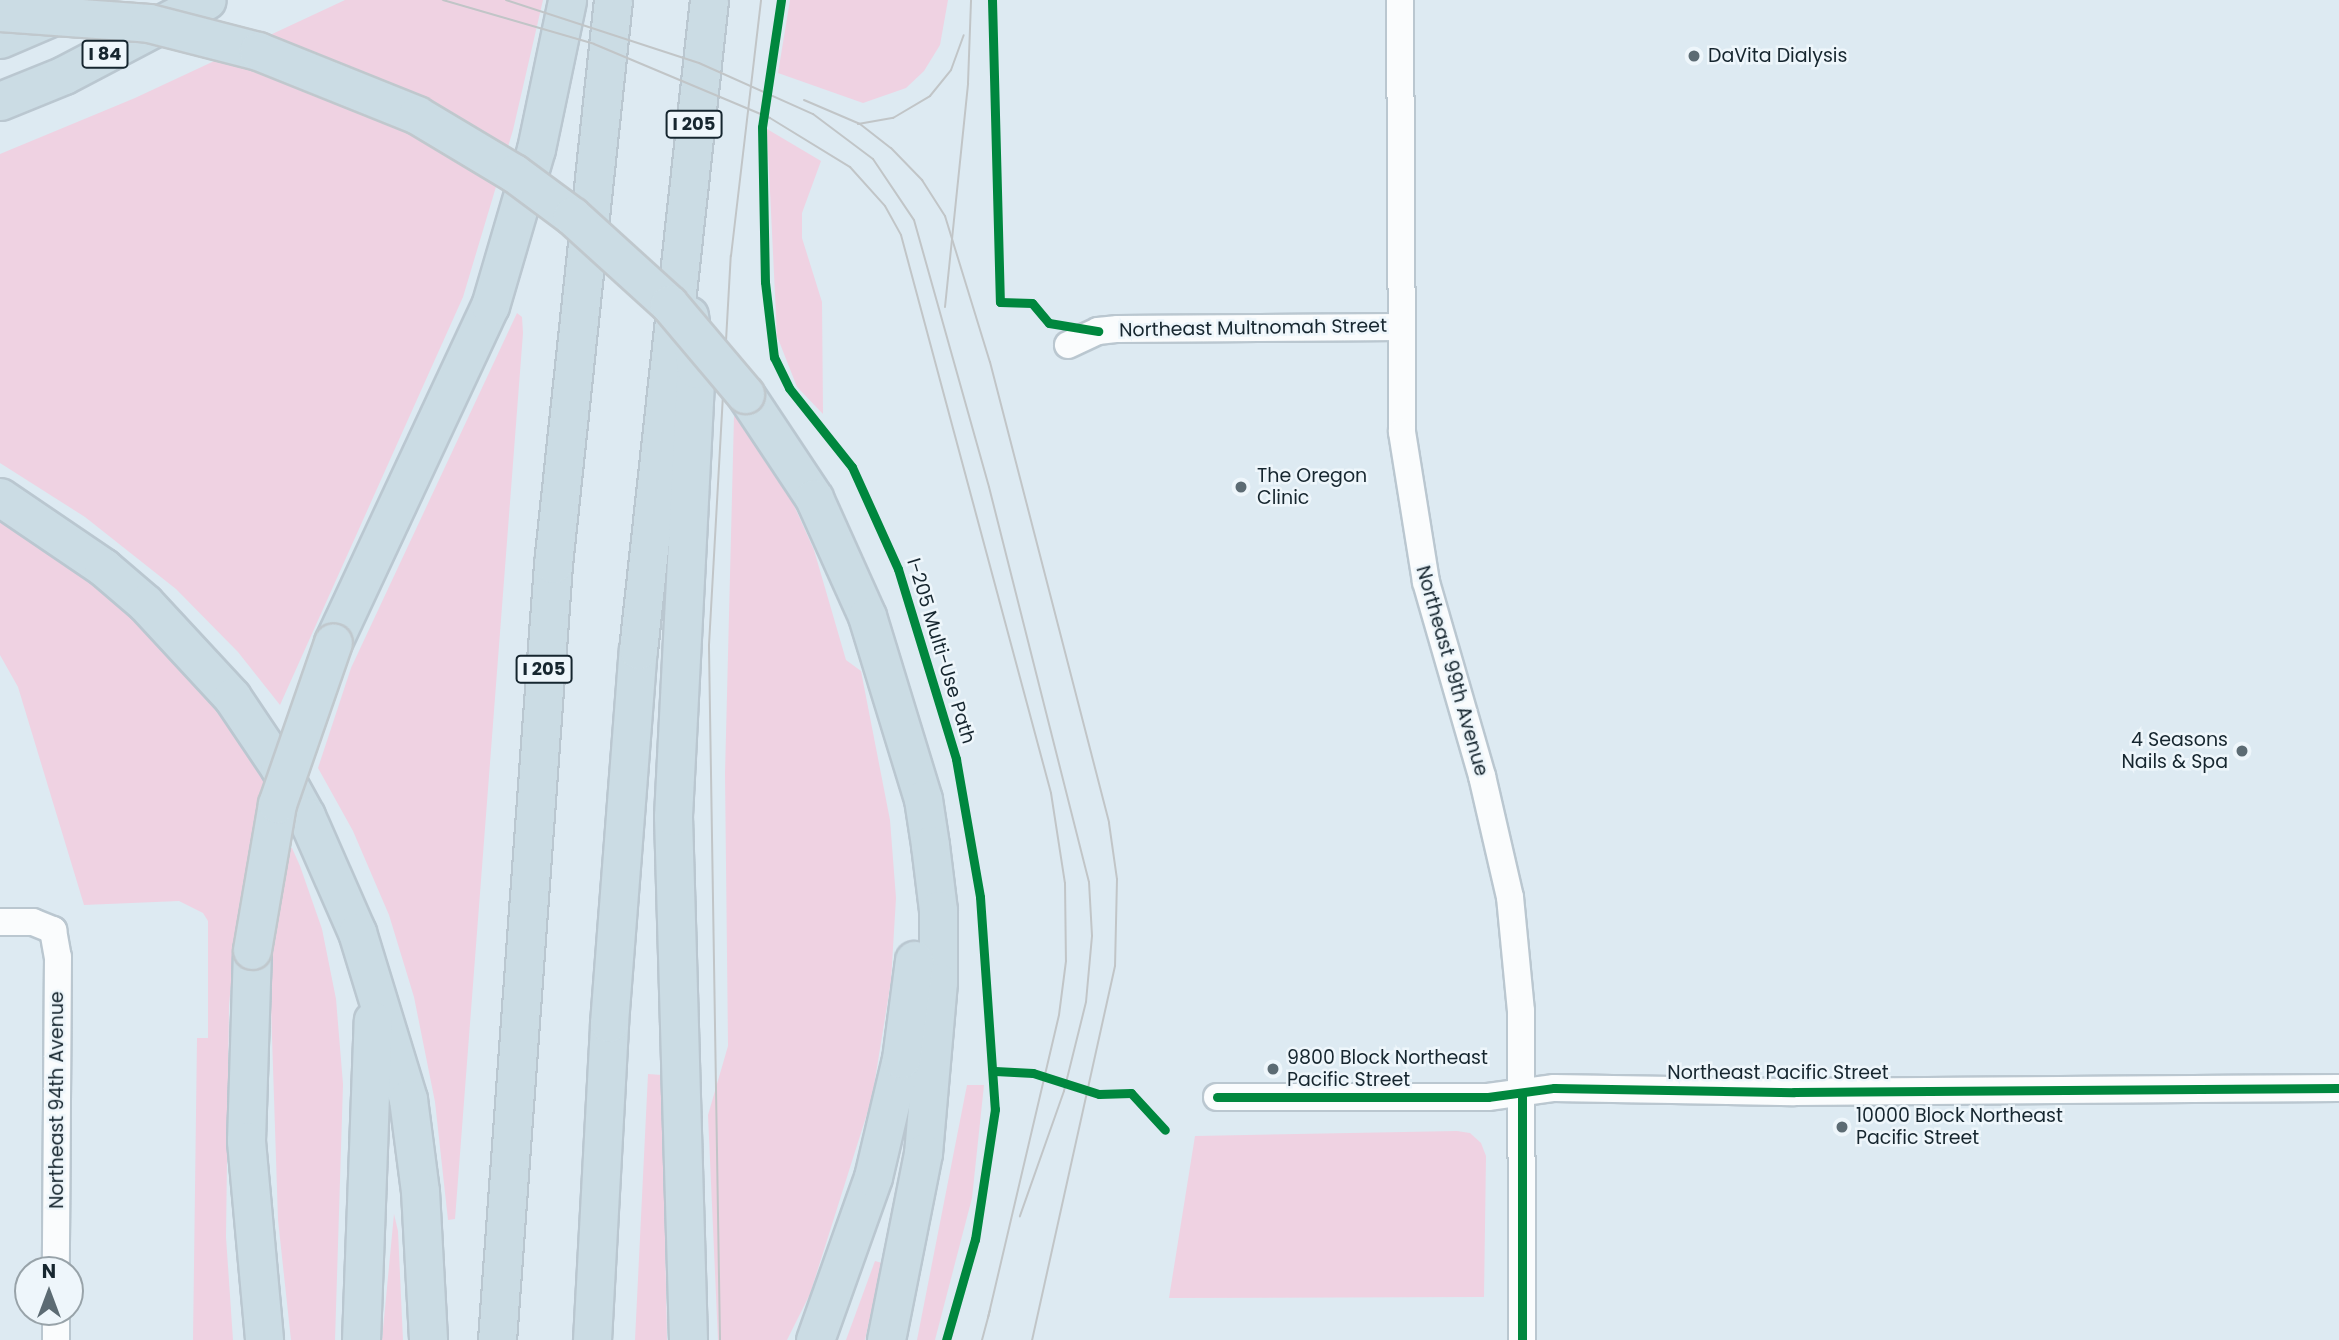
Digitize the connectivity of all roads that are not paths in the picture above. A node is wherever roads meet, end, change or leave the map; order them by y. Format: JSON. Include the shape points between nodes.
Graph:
{"nodes":[{"id":1,"x":91,"y":0,"type":"edge"},
{"id":2,"x":207,"y":0,"type":"edge"},
{"id":3,"x":567,"y":0,"type":"edge"},
{"id":4,"x":613,"y":0,"type":"edge"},
{"id":5,"x":709,"y":0,"type":"edge"},
{"id":6,"x":1400,"y":0,"type":"edge"},
{"id":7,"x":0,"y":12,"type":"edge"},
{"id":8,"x":0,"y":39,"type":"edge"},
{"id":9,"x":0,"y":102,"type":"edge"},
{"id":10,"x":679,"y":248,"type":"junction"},
{"id":11,"x":1400,"y":327,"type":"junction"},
{"id":12,"x":1068,"y":345,"type":"dead end"},
{"id":13,"x":0,"y":497,"type":"edge"},
{"id":14,"x":904,"y":732,"type":"junction"},
{"id":15,"x":0,"y":922,"type":"edge"},
{"id":16,"x":373,"y":994,"type":"junction"},
{"id":17,"x":2339,"y":1088,"type":"edge"},
{"id":18,"x":1522,"y":1093,"type":"junction"},
{"id":19,"x":1217,"y":1097,"type":"dead end"},
{"id":20,"x":56,"y":1256,"type":"edge"},
{"id":21,"x":264,"y":1340,"type":"edge"},
{"id":22,"x":361,"y":1340,"type":"edge"},
{"id":23,"x":428,"y":1340,"type":"edge"},
{"id":24,"x":497,"y":1340,"type":"edge"},
{"id":25,"x":592,"y":1340,"type":"edge"},
{"id":26,"x":688,"y":1340,"type":"edge"},
{"id":27,"x":814,"y":1340,"type":"edge"},
{"id":28,"x":886,"y":1340,"type":"edge"},
{"id":29,"x":1522,"y":1340,"type":"edge"}],
"edges":[{"from":1,"to":8,"type":"highway"},
{"from":2,"to":9,"type":"highway","number":"I 84","via":[[64,75]]},
{"from":3,"to":21,"type":"highway","bridge":true,"via":[[536,149],[489,306],[333,642],[277,804],[252,950],[246,1141]]},
{"from":4,"to":24,"type":"highway","number":"I 205","via":[[552,578]]},
{"from":5,"to":10,"type":"highway","number":"I 205"},
{"from":6,"to":11,"type":"street","name":"Northeast 99th Avenue"},
{"from":7,"to":14,"type":"highway","bridge":true,"via":[[95,17],[162,27],[269,55],[417,115],[514,173],[572,216],[668,304],[745,394],[814,498],[867,617]]},
{"from":10,"to":25,"type":"highway","number":"I 205","via":[[624,828]]},
{"from":10,"to":26,"type":"highway","via":[[696,369],[673,816]]},
{"from":11,"to":12,"type":"street","name":"Northeast Multnomah Street","via":[[1118,329],[1098,331]]},
{"from":11,"to":18,"type":"street","name":"Northeast 99th Avenue","via":[[1402,432],[1418,548],[1500,842],[1510,897],[1521,1011]]},
{"from":13,"to":16,"type":"highway","via":[[103,567],[145,603],[232,697],[279,767],[335,875]]},
{"from":14,"to":27,"type":"highway","via":[[916,886],[912,995],[873,1177]]},
{"from":14,"to":28,"type":"highway","via":[[930,845],[938,982],[920,1181]]},
{"from":15,"to":20,"type":"street","name":"Northeast 94th Avenue","via":[[33,922],[53,930],[58,957]]},
{"from":16,"to":22,"type":"highway"},
{"from":16,"to":23,"type":"highway","via":[[410,1111],[420,1191]]},
{"from":17,"to":18,"type":"street","name":"Northeast Pacific Street","via":[[1807,1092],[1554,1088]]},
{"from":18,"to":19,"type":"street","name":"Northeast Pacific Street","via":[[1488,1097]]},
{"from":18,"to":29,"type":"street","name":"Northeast 99th Avenue"}]}
